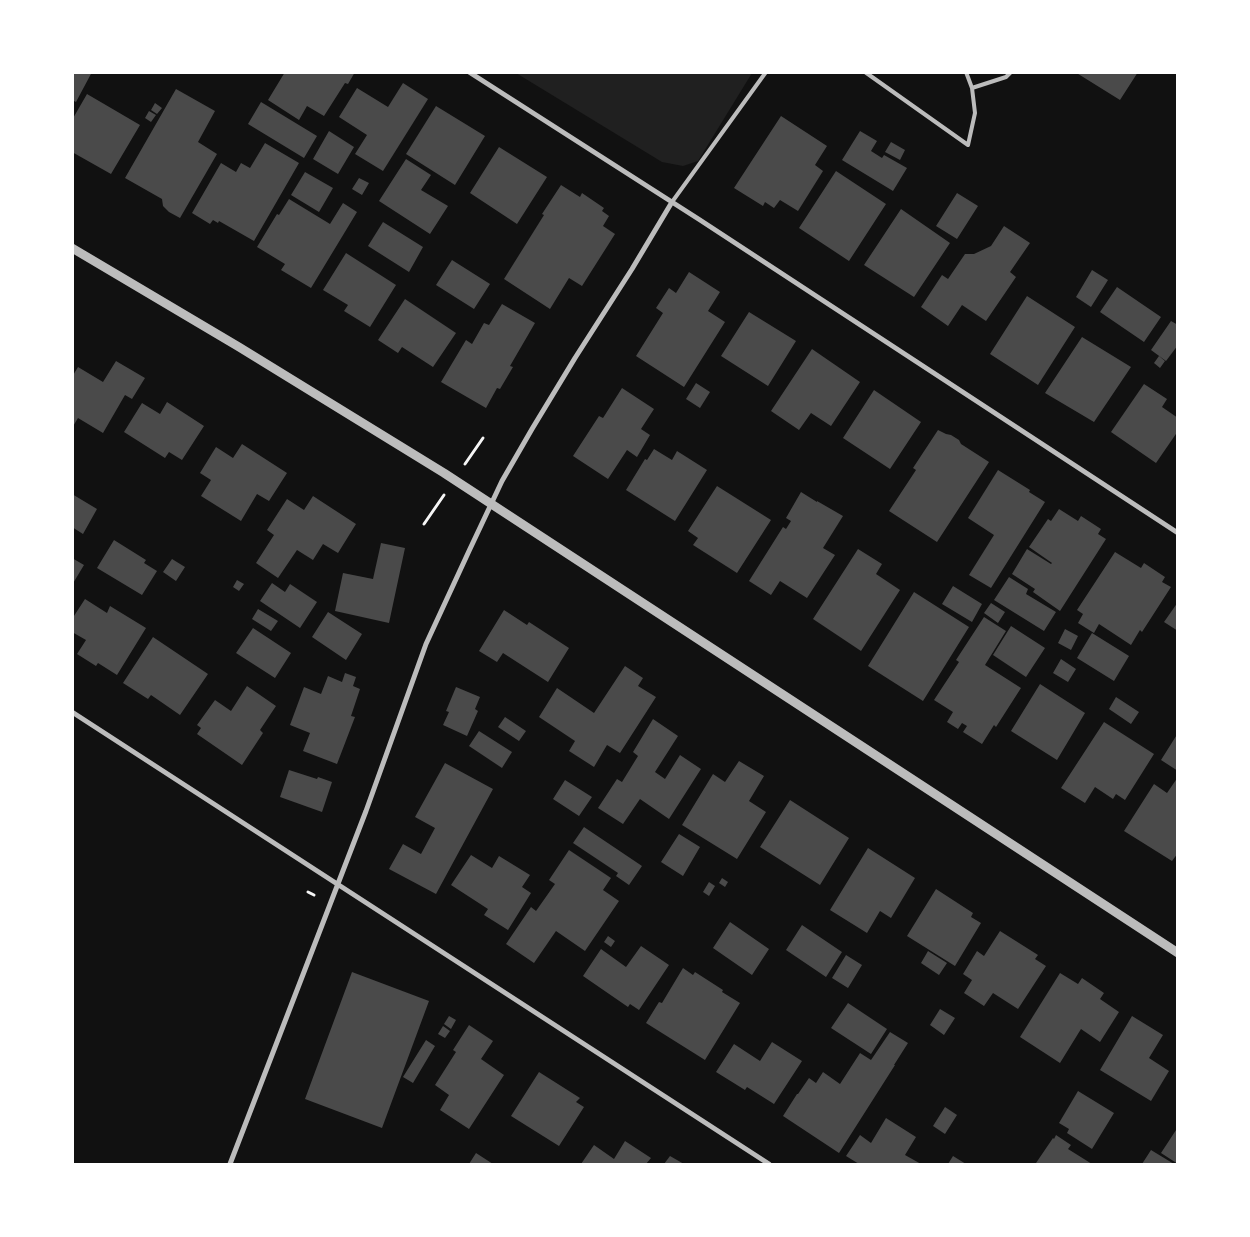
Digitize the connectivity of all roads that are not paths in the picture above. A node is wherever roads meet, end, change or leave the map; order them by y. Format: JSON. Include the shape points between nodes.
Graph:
{"nodes":[{"id":1,"x":469,"y":72,"type":"edge"},
{"id":2,"x":766,"y":72,"type":"edge"},
{"id":3,"x":866,"y":72,"type":"edge"},
{"id":4,"x":966,"y":72,"type":"edge"},
{"id":5,"x":1011,"y":72,"type":"edge"},
{"id":6,"x":972,"y":88,"type":"junction"},
{"id":7,"x":672,"y":202,"type":"junction"},
{"id":8,"x":72,"y":248,"type":"edge"},
{"id":9,"x":491,"y":503,"type":"junction"},
{"id":10,"x":1178,"y":533,"type":"edge"},
{"id":11,"x":72,"y":712,"type":"edge"},
{"id":12,"x":338,"y":885,"type":"junction"},
{"id":13,"x":1178,"y":952,"type":"edge"},
{"id":14,"x":230,"y":1164,"type":"edge"},
{"id":15,"x":769,"y":1164,"type":"edge"}],
"edges":[{"from":1,"to":7,"type":"street"},
{"from":2,"to":7,"type":"lane"},
{"from":3,"to":6,"type":"lane","via":[[968,145],[975,113]]},
{"from":4,"to":6,"type":"lane"},
{"from":5,"to":6,"type":"lane","via":[[1006,77]]},
{"from":7,"to":9,"type":"street","via":[[532,429]]},
{"from":7,"to":10,"type":"street"},
{"from":8,"to":9,"type":"street"},
{"from":9,"to":12,"type":"street","via":[[426,644]]},
{"from":9,"to":13,"type":"street"},
{"from":11,"to":12,"type":"street"},
{"from":12,"to":14,"type":"street"},
{"from":12,"to":15,"type":"street"}]}
